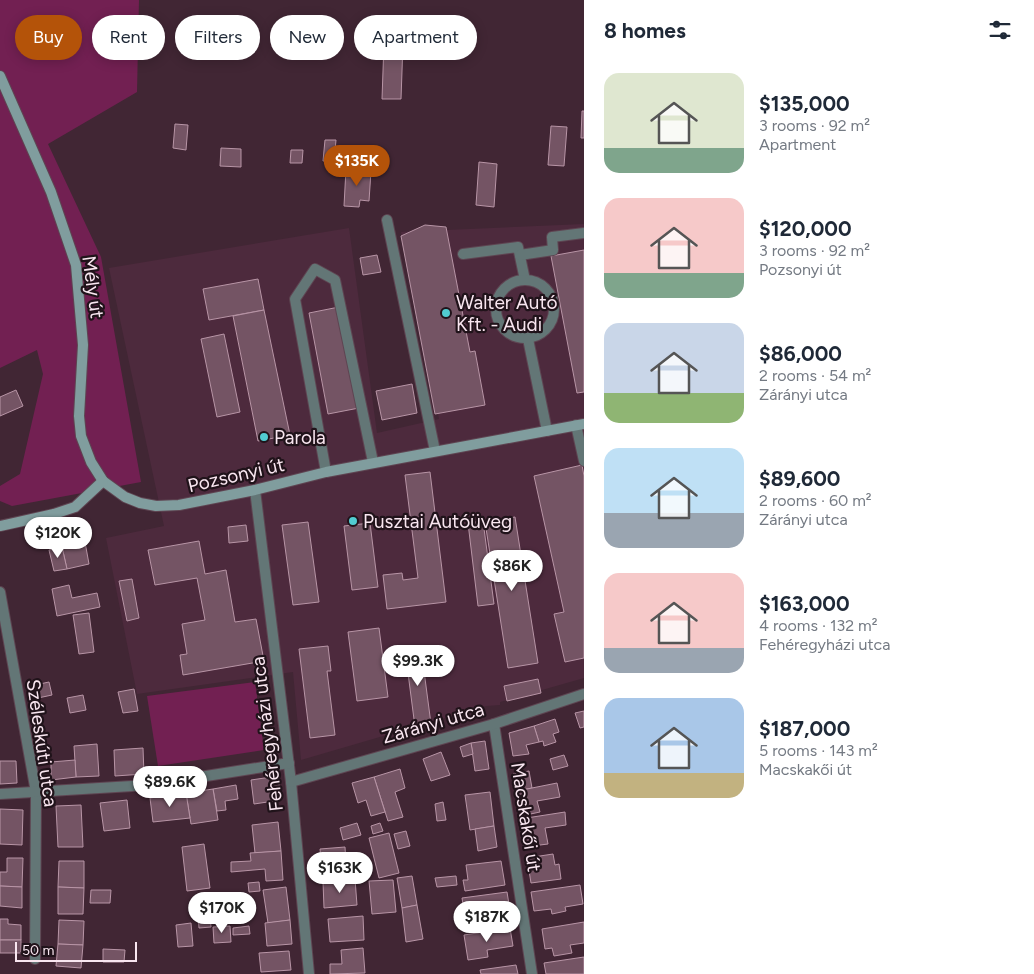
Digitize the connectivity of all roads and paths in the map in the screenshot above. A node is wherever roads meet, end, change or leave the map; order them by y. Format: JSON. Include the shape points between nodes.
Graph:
{"nodes":[{"id":1,"x":0,"y":76,"type":"edge"},
{"id":2,"x":387,"y":220,"type":"dead end"},
{"id":3,"x":584,"y":233,"type":"edge"},
{"id":4,"x":463,"y":254,"type":"dead end"},
{"id":5,"x":520,"y":255,"type":"junction"},
{"id":6,"x":525,"y":280,"type":"junction"},
{"id":7,"x":528,"y":338,"type":"junction"},
{"id":8,"x":580,"y":425,"type":"edge"},
{"id":9,"x":547,"y":431,"type":"junction"},
{"id":10,"x":436,"y":451,"type":"junction"},
{"id":11,"x":584,"y":461,"type":"edge"},
{"id":12,"x":373,"y":462,"type":"junction"},
{"id":13,"x":326,"y":472,"type":"junction"},
{"id":14,"x":103,"y":481,"type":"junction"},
{"id":15,"x":256,"y":490,"type":"junction"},
{"id":16,"x":0,"y":526,"type":"edge"},
{"id":17,"x":0,"y":592,"type":"edge"},
{"id":18,"x":584,"y":694,"type":"edge"},
{"id":19,"x":494,"y":724,"type":"junction"},
{"id":20,"x":289,"y":763,"type":"junction"},
{"id":21,"x":291,"y":782,"type":"junction"},
{"id":22,"x":36,"y":792,"type":"junction"},
{"id":23,"x":0,"y":794,"type":"edge"},
{"id":24,"x":35,"y":959,"type":"dead end"},
{"id":25,"x":309,"y":974,"type":"edge"},
{"id":26,"x":532,"y":974,"type":"edge"}],
"edges":[{"from":1,"to":14,"type":"main road","name":"Mély út","via":[[51,192],[76,265],[83,345],[81,436],[86,452]]},
{"from":2,"to":10,"type":"street"},
{"from":3,"to":5,"type":"street","via":[[552,237],[553,250]]},
{"from":4,"to":5,"type":"street","via":[[518,246]]},
{"from":5,"to":6,"type":"street"},
{"from":6,"to":7,"type":"street","via":[[543,286],[554,302],[552,322],[538,336]]},
{"from":6,"to":7,"type":"street","via":[[507,286],[497,302],[496,311],[498,320],[510,334]]},
{"from":7,"to":9,"type":"street"},
{"from":8,"to":9,"type":"main road","name":"Pozsonyi út"},
{"from":8,"to":11,"type":"street"},
{"from":9,"to":10,"type":"main road","name":"Pozsonyi út"},
{"from":10,"to":12,"type":"main road","name":"Pozsonyi út"},
{"from":12,"to":13,"type":"main road","name":"Pozsonyi út"},
{"from":12,"to":13,"type":"street","via":[[335,280],[315,269],[295,299]]},
{"from":13,"to":15,"type":"main road","name":"Pozsonyi út"},
{"from":14,"to":15,"type":"main road","name":"Pozsonyi út","via":[[125,497],[156,506],[179,505]]},
{"from":14,"to":16,"type":"main road","via":[[74,507]]},
{"from":15,"to":20,"type":"street","name":"Fehéregyházi utca"},
{"from":17,"to":22,"type":"street","name":"Széleskúti utca"},
{"from":18,"to":19,"type":"street","name":"Zárányi utca"},
{"from":19,"to":21,"type":"street","name":"Zárányi utca"},
{"from":19,"to":26,"type":"street","name":"Macskakői út"},
{"from":20,"to":21,"type":"street","name":"Fehéregyházi utca"},
{"from":20,"to":22,"type":"street","via":[[148,785]]},
{"from":21,"to":25,"type":"street","name":"Fehéregyházi utca"},
{"from":22,"to":23,"type":"street"},
{"from":22,"to":24,"type":"street","name":"Széleskúti utca"}]}
